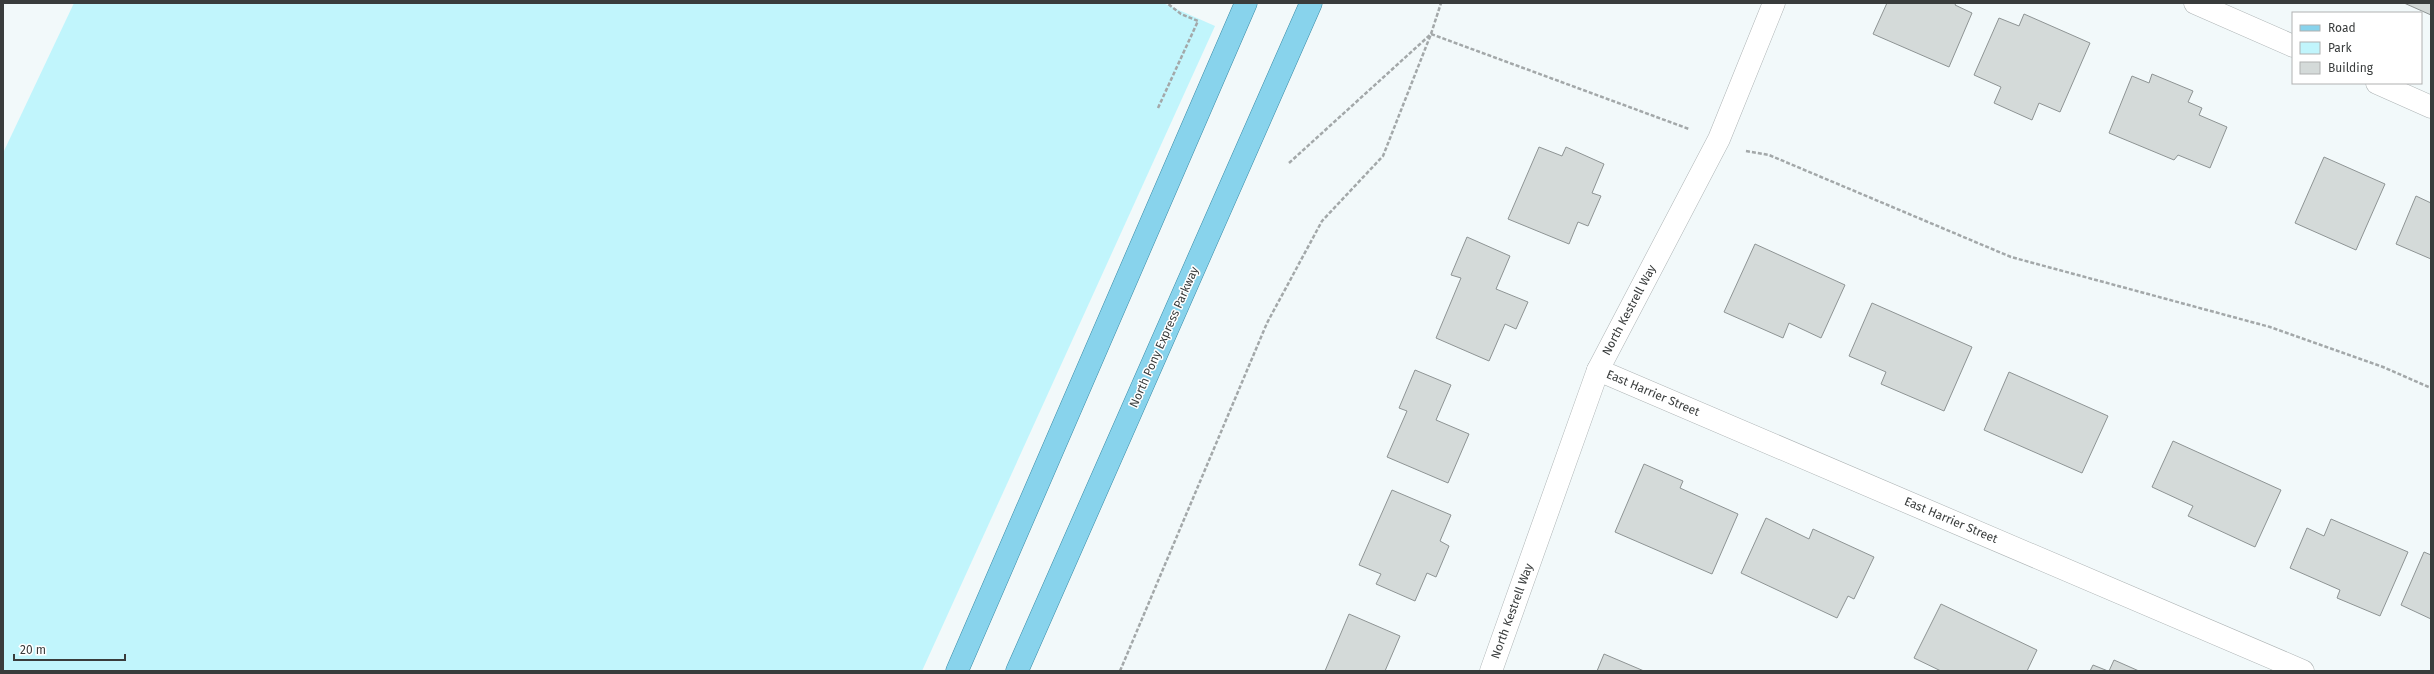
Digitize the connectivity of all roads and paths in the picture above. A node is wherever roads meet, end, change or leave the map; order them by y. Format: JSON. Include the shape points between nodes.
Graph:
{"nodes":[{"id":1,"x":1167,"y":3,"type":"edge"},
{"id":2,"x":1246,"y":3,"type":"edge"},
{"id":3,"x":1311,"y":3,"type":"edge"},
{"id":4,"x":1441,"y":3,"type":"edge"},
{"id":5,"x":1774,"y":3,"type":"edge"},
{"id":6,"x":2195,"y":3,"type":"edge"},
{"id":7,"x":1431,"y":34,"type":"junction"},
{"id":8,"x":2292,"y":46,"type":"edge"},
{"id":9,"x":2378,"y":84,"type":"edge"},
{"id":10,"x":2431,"y":107,"type":"edge"},
{"id":11,"x":1158,"y":108,"type":"dead end"},
{"id":12,"x":1719,"y":139,"type":"junction"},
{"id":13,"x":1289,"y":163,"type":"dead end"},
{"id":14,"x":1598,"y":370,"type":"junction"},
{"id":15,"x":2431,"y":388,"type":"edge"},
{"id":16,"x":957,"y":671,"type":"edge"},
{"id":17,"x":1017,"y":671,"type":"edge"},
{"id":18,"x":1120,"y":671,"type":"edge"},
{"id":19,"x":1491,"y":671,"type":"edge"},
{"id":20,"x":2303,"y":671,"type":"edge"}],
"edges":[{"from":1,"to":11,"type":"path","via":[[1181,14],[1198,21]]},
{"from":2,"to":16,"type":"main road"},
{"from":3,"to":17,"type":"main road","name":"North Pony Express Parkway"},
{"from":4,"to":7,"type":"path"},
{"from":5,"to":12,"type":"street","name":"North Kestrell Way"},
{"from":6,"to":8,"type":"street"},
{"from":7,"to":12,"type":"path"},
{"from":7,"to":13,"type":"path"},
{"from":7,"to":18,"type":"path","via":[[1383,156],[1322,221],[1267,323]]},
{"from":9,"to":10,"type":"street"},
{"from":12,"to":14,"type":"street","name":"North Kestrell Way"},
{"from":12,"to":15,"type":"path","via":[[1752,153],[1769,155],[2010,257],[2270,327],[2383,367]]},
{"from":14,"to":19,"type":"street","name":"North Kestrell Way"},
{"from":14,"to":20,"type":"street","name":"East Harrier Street"}]}
